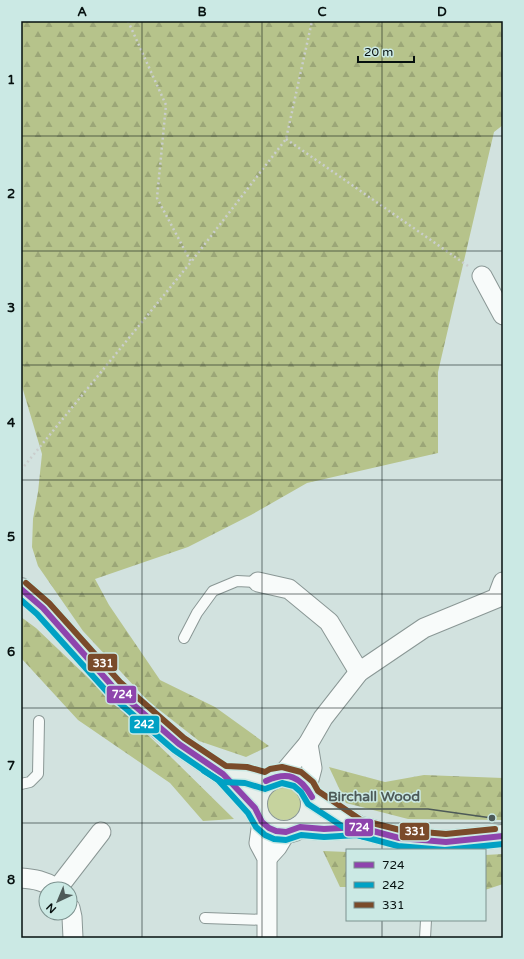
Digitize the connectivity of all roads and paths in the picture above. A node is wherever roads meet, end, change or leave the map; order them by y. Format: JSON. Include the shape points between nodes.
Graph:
{"nodes":[{"id":1,"x":128,"y":21,"type":"edge"},
{"id":2,"x":312,"y":21,"type":"edge"},
{"id":3,"x":286,"y":139,"type":"junction"},
{"id":4,"x":191,"y":262,"type":"junction"},
{"id":5,"x":482,"y":276,"type":"joint"},
{"id":6,"x":503,"y":315,"type":"edge"},
{"id":7,"x":21,"y":470,"type":"edge"},
{"id":8,"x":258,"y":582,"type":"joint"},
{"id":9,"x":21,"y":589,"type":"edge"},
{"id":10,"x":501,"y":595,"type":"edge"},
{"id":11,"x":184,"y":638,"type":"dead end"},
{"id":12,"x":359,"y":672,"type":"junction"},
{"id":13,"x":39,"y":721,"type":"dead end"},
{"id":14,"x":308,"y":744,"type":"junction"},
{"id":15,"x":223,"y":774,"type":"junction"},
{"id":16,"x":274,"y":778,"type":"junction"},
{"id":17,"x":21,"y":784,"type":"edge"},
{"id":18,"x":309,"y":792,"type":"junction"},
{"id":19,"x":259,"y":815,"type":"junction"},
{"id":20,"x":358,"y":827,"type":"junction"},
{"id":21,"x":293,"y":829,"type":"junction"},
{"id":22,"x":101,"y":832,"type":"dead end"},
{"id":23,"x":503,"y":836,"type":"edge"},
{"id":24,"x":268,"y":858,"type":"junction"},
{"id":25,"x":21,"y":878,"type":"edge"},
{"id":26,"x":40,"y":881,"type":"edge"},
{"id":27,"x":63,"y":881,"type":"edge"},
{"id":28,"x":205,"y":918,"type":"dead end"},
{"id":29,"x":72,"y":921,"type":"edge"},
{"id":30,"x":426,"y":921,"type":"edge"},
{"id":31,"x":267,"y":929,"type":"edge"},
{"id":32,"x":73,"y":938,"type":"edge"},
{"id":33,"x":426,"y":938,"type":"edge"}],
"edges":[{"from":1,"to":4,"type":"path","via":[[166,105],[158,198]]},
{"from":2,"to":3,"type":"path"},
{"from":3,"to":4,"type":"path"},
{"from":3,"to":5,"type":"path"},
{"from":4,"to":7,"type":"path"},
{"from":5,"to":6,"type":"street"},
{"from":8,"to":11,"type":"lane","via":[[237,581],[213,591],[197,613]]},
{"from":8,"to":12,"type":"street","via":[[289,589],[329,622]]},
{"from":9,"to":15,"type":"street","via":[[43,608],[114,688],[179,744]]},
{"from":10,"to":12,"type":"street","via":[[424,628]]},
{"from":12,"to":14,"type":"street","via":[[323,718]]},
{"from":13,"to":17,"type":"lane","via":[[38,774],[30,782]]},
{"from":14,"to":16,"type":"street"},
{"from":14,"to":18,"type":"street","via":[[312,768]]},
{"from":15,"to":16,"type":"street"},
{"from":15,"to":19,"type":"street"},
{"from":16,"to":18,"type":"street","via":[[298,779]]},
{"from":16,"to":19,"type":"street","via":[[259,789]]},
{"from":18,"to":20,"type":"street"},
{"from":18,"to":21,"type":"street","via":[[311,813]]},
{"from":19,"to":21,"type":"street","via":[[269,828],[276,831]]},
{"from":19,"to":24,"type":"street","via":[[259,842]]},
{"from":20,"to":21,"type":"street"},
{"from":20,"to":23,"type":"street","via":[[400,838],[446,842]]},
{"from":21,"to":24,"type":"street"},
{"from":22,"to":27,"type":"street"},
{"from":24,"to":31,"type":"street"},
{"from":25,"to":26,"type":"street"},
{"from":28,"to":31,"type":"lane"},
{"from":29,"to":32,"type":"street"},
{"from":30,"to":33,"type":"lane"}]}
